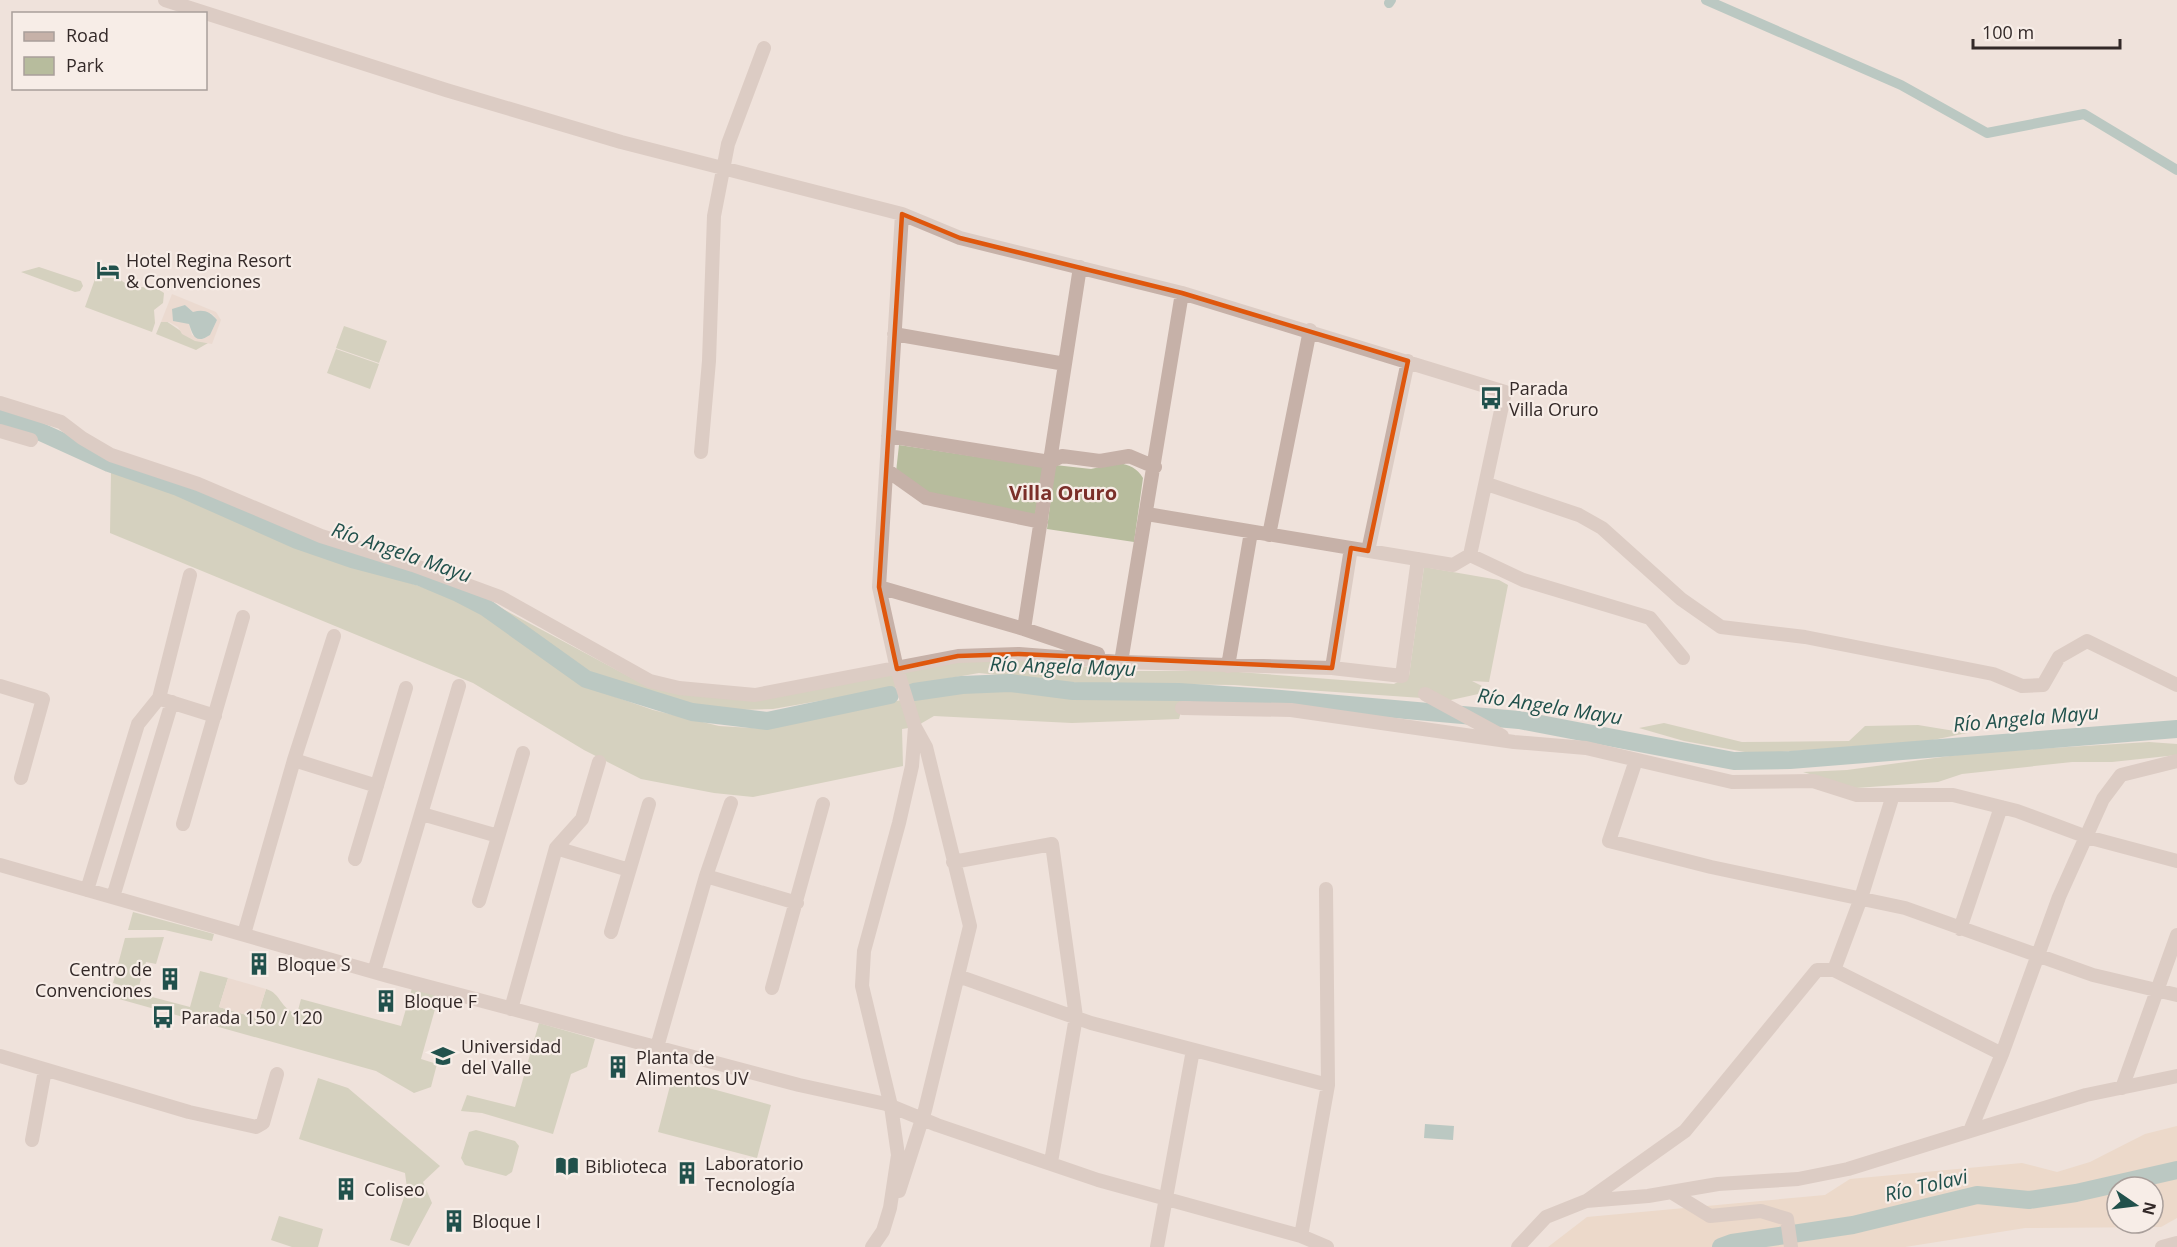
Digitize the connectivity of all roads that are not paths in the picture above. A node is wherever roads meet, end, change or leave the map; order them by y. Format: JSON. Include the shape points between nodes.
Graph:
{"nodes":[{"id":1,"x":165,"y":0,"type":"edge"},
{"id":2,"x":202,"y":12,"type":"edge"},
{"id":3,"x":207,"y":13,"type":"edge"},
{"id":4,"x":764,"y":48,"type":"dead end"},
{"id":5,"x":724,"y":167,"type":"junction"},
{"id":6,"x":902,"y":214,"type":"junction"},
{"id":7,"x":1080,"y":267,"type":"junction"},
{"id":8,"x":1182,"y":293,"type":"junction"},
{"id":9,"x":1310,"y":330,"type":"junction"},
{"id":10,"x":894,"y":334,"type":"junction"},
{"id":11,"x":1408,"y":360,"type":"junction"},
{"id":12,"x":1065,"y":364,"type":"junction"},
{"id":13,"x":0,"y":403,"type":"edge"},
{"id":14,"x":0,"y":431,"type":"edge"},
{"id":15,"x":888,"y":436,"type":"junction"},
{"id":16,"x":31,"y":440,"type":"dead end"},
{"id":17,"x":701,"y":452,"type":"dead end"},
{"id":18,"x":1050,"y":462,"type":"junction"},
{"id":19,"x":1155,"y":467,"type":"junction"},
{"id":20,"x":888,"y":471,"type":"junction"},
{"id":21,"x":1487,"y":484,"type":"junction"},
{"id":22,"x":1147,"y":514,"type":"junction"},
{"id":23,"x":1041,"y":522,"type":"junction"},
{"id":24,"x":1251,"y":532,"type":"junction"},
{"id":25,"x":1269,"y":535,"type":"junction"},
{"id":26,"x":1351,"y":548,"type":"junction"},
{"id":27,"x":1368,"y":551,"type":"junction"},
{"id":28,"x":1470,"y":555,"type":"junction"},
{"id":29,"x":1418,"y":559,"type":"junction"},
{"id":30,"x":190,"y":575,"type":"dead end"},
{"id":31,"x":879,"y":587,"type":"junction"},
{"id":32,"x":243,"y":617,"type":"dead end"},
{"id":33,"x":1024,"y":629,"type":"junction"},
{"id":34,"x":334,"y":636,"type":"dead end"},
{"id":35,"x":1683,"y":658,"type":"dead end"},
{"id":36,"x":1121,"y":662,"type":"junction"},
{"id":37,"x":1228,"y":666,"type":"junction"},
{"id":38,"x":1332,"y":668,"type":"junction"},
{"id":39,"x":897,"y":669,"type":"junction"},
{"id":40,"x":2177,"y":685,"type":"edge"},
{"id":41,"x":0,"y":686,"type":"edge"},
{"id":42,"x":459,"y":686,"type":"dead end"},
{"id":43,"x":406,"y":688,"type":"dead end"},
{"id":44,"x":1425,"y":694,"type":"dead end"},
{"id":45,"x":166,"y":700,"type":"junction"},
{"id":46,"x":1182,"y":708,"type":"dead end"},
{"id":47,"x":215,"y":716,"type":"junction"},
{"id":48,"x":915,"y":727,"type":"junction"},
{"id":49,"x":1514,"y":742,"type":"junction"},
{"id":50,"x":523,"y":753,"type":"dead end"},
{"id":51,"x":294,"y":760,"type":"junction"},
{"id":52,"x":1636,"y":760,"type":"junction"},
{"id":53,"x":2177,"y":761,"type":"edge"},
{"id":54,"x":599,"y":762,"type":"dead end"},
{"id":55,"x":21,"y":778,"type":"dead end"},
{"id":56,"x":377,"y":786,"type":"junction"},
{"id":57,"x":1893,"y":795,"type":"junction"},
{"id":58,"x":731,"y":803,"type":"dead end"},
{"id":59,"x":649,"y":804,"type":"dead end"},
{"id":60,"x":824,"y":804,"type":"dead end"},
{"id":61,"x":2001,"y":807,"type":"junction"},
{"id":62,"x":422,"y":814,"type":"junction"},
{"id":63,"x":183,"y":824,"type":"dead end"},
{"id":64,"x":498,"y":836,"type":"junction"},
{"id":65,"x":2087,"y":837,"type":"junction"},
{"id":66,"x":556,"y":848,"type":"junction"},
{"id":67,"x":356,"y":860,"type":"dead end"},
{"id":68,"x":2177,"y":861,"type":"edge"},
{"id":69,"x":953,"y":862,"type":"junction"},
{"id":70,"x":0,"y":865,"type":"edge"},
{"id":71,"x":629,"y":870,"type":"junction"},
{"id":72,"x":706,"y":876,"type":"junction"},
{"id":73,"x":1326,"y":889,"type":"dead end"},
{"id":74,"x":87,"y":890,"type":"junction"},
{"id":75,"x":113,"y":897,"type":"junction"},
{"id":76,"x":1861,"y":898,"type":"junction"},
{"id":77,"x":479,"y":902,"type":"dead end"},
{"id":78,"x":797,"y":903,"type":"junction"},
{"id":79,"x":1960,"y":929,"type":"junction"},
{"id":80,"x":611,"y":932,"type":"dead end"},
{"id":81,"x":244,"y":934,"type":"junction"},
{"id":82,"x":2177,"y":935,"type":"edge"},
{"id":83,"x":2038,"y":956,"type":"junction"},
{"id":84,"x":1834,"y":970,"type":"junction"},
{"id":85,"x":374,"y":972,"type":"junction"},
{"id":86,"x":958,"y":976,"type":"junction"},
{"id":87,"x":772,"y":988,"type":"dead end"},
{"id":88,"x":2157,"y":989,"type":"junction"},
{"id":89,"x":2177,"y":995,"type":"edge"},
{"id":90,"x":511,"y":1009,"type":"junction"},
{"id":91,"x":1076,"y":1017,"type":"junction"},
{"id":92,"x":657,"y":1047,"type":"junction"},
{"id":93,"x":1193,"y":1050,"type":"junction"},
{"id":94,"x":2002,"y":1054,"type":"junction"},
{"id":95,"x":0,"y":1056,"type":"edge"},
{"id":96,"x":45,"y":1070,"type":"junction"},
{"id":97,"x":277,"y":1074,"type":"dead end"},
{"id":98,"x":2177,"y":1076,"type":"edge"},
{"id":99,"x":1328,"y":1085,"type":"junction"},
{"id":100,"x":2122,"y":1088,"type":"junction"},
{"id":101,"x":891,"y":1107,"type":"junction"},
{"id":102,"x":922,"y":1119,"type":"junction"},
{"id":103,"x":1970,"y":1131,"type":"junction"},
{"id":104,"x":32,"y":1140,"type":"dead end"},
{"id":105,"x":1051,"y":1162,"type":"junction"},
{"id":106,"x":1671,"y":1192,"type":"junction"},
{"id":107,"x":1165,"y":1199,"type":"junction"},
{"id":108,"x":1586,"y":1201,"type":"junction"},
{"id":109,"x":890,"y":1208,"type":"junction"},
{"id":110,"x":1301,"y":1236,"type":"junction"},
{"id":111,"x":2177,"y":1243,"type":"edge"},
{"id":112,"x":872,"y":1247,"type":"edge"},
{"id":113,"x":1157,"y":1247,"type":"edge"},
{"id":114,"x":1327,"y":1247,"type":"edge"},
{"id":115,"x":1518,"y":1247,"type":"edge"},
{"id":116,"x":1791,"y":1247,"type":"edge"},
{"id":117,"x":2163,"y":1247,"type":"edge"}],
"edges":[{"from":1,"to":2,"type":"street"},
{"from":3,"to":5,"type":"street","via":[[468,97],[621,142]]},
{"from":4,"to":5,"type":"street","via":[[728,144]]},
{"from":5,"to":6,"type":"street"},
{"from":5,"to":17,"type":"street","via":[[714,216]]},
{"from":6,"to":7,"type":"street","via":[[960,238]]},
{"from":6,"to":10,"type":"street"},
{"from":7,"to":8,"type":"street"},
{"from":7,"to":12,"type":"street"},
{"from":8,"to":9,"type":"street"},
{"from":8,"to":19,"type":"street"},
{"from":9,"to":11,"type":"street"},
{"from":9,"to":25,"type":"street"},
{"from":10,"to":12,"type":"street"},
{"from":10,"to":15,"type":"street"},
{"from":11,"to":21,"type":"street","via":[[1505,392]]},
{"from":11,"to":27,"type":"street"},
{"from":12,"to":18,"type":"street"},
{"from":13,"to":39,"type":"street","via":[[61,422],[111,455],[198,484],[367,553],[413,565],[500,597],[651,681],[679,688],[755,694]]},
{"from":14,"to":16,"type":"street"},
{"from":15,"to":18,"type":"street"},
{"from":15,"to":20,"type":"street"},
{"from":18,"to":19,"type":"street","via":[[1062,456],[1100,461],[1129,456]]},
{"from":18,"to":23,"type":"street"},
{"from":19,"to":22,"type":"street"},
{"from":20,"to":23,"type":"street","via":[[926,498]]},
{"from":20,"to":31,"type":"street"},
{"from":21,"to":28,"type":"street"},
{"from":21,"to":40,"type":"street","via":[[1579,515],[1602,528],[1681,599],[1721,627],[1804,637],[1930,660],[1993,674],[2022,686],[2043,685],[2059,657],[2087,640]]},
{"from":22,"to":24,"type":"street"},
{"from":22,"to":36,"type":"street"},
{"from":23,"to":33,"type":"street"},
{"from":24,"to":25,"type":"street"},
{"from":24,"to":37,"type":"street"},
{"from":25,"to":26,"type":"street"},
{"from":26,"to":27,"type":"street"},
{"from":26,"to":38,"type":"street"},
{"from":27,"to":29,"type":"street"},
{"from":28,"to":29,"type":"street","via":[[1453,565]]},
{"from":28,"to":35,"type":"street","via":[[1523,580],[1650,618]]},
{"from":29,"to":38,"type":"street","via":[[1402,676]]},
{"from":30,"to":45,"type":"street"},
{"from":31,"to":33,"type":"street"},
{"from":31,"to":39,"type":"street"},
{"from":32,"to":47,"type":"street"},
{"from":33,"to":36,"type":"street"},
{"from":34,"to":51,"type":"street"},
{"from":36,"to":37,"type":"street"},
{"from":36,"to":39,"type":"street","via":[[1053,655],[958,656]]},
{"from":37,"to":38,"type":"street"},
{"from":39,"to":48,"type":"street"},
{"from":41,"to":55,"type":"street","via":[[43,699]]},
{"from":42,"to":62,"type":"street"},
{"from":43,"to":56,"type":"street"},
{"from":44,"to":49,"type":"street"},
{"from":45,"to":47,"type":"street"},
{"from":45,"to":74,"type":"street","via":[[138,724]]},
{"from":45,"to":75,"type":"street"},
{"from":46,"to":49,"type":"street","via":[[1291,710]]},
{"from":47,"to":63,"type":"street"},
{"from":48,"to":69,"type":"street","via":[[926,747]]},
{"from":48,"to":101,"type":"street","via":[[912,766],[864,951],[862,986]]},
{"from":49,"to":52,"type":"street","via":[[1586,748]]},
{"from":50,"to":64,"type":"street"},
{"from":51,"to":56,"type":"street"},
{"from":51,"to":81,"type":"street"},
{"from":52,"to":57,"type":"street","via":[[1732,782],[1813,781],[1857,795]]},
{"from":52,"to":76,"type":"street","via":[[1609,841]]},
{"from":53,"to":65,"type":"street","via":[[2121,775],[2103,799]]},
{"from":54,"to":66,"type":"street","via":[[582,819]]},
{"from":56,"to":67,"type":"street"},
{"from":57,"to":61,"type":"street","via":[[1953,795]]},
{"from":57,"to":76,"type":"street"},
{"from":58,"to":72,"type":"street"},
{"from":59,"to":71,"type":"street"},
{"from":60,"to":78,"type":"street"},
{"from":61,"to":65,"type":"street"},
{"from":61,"to":79,"type":"street"},
{"from":62,"to":64,"type":"street"},
{"from":62,"to":85,"type":"street"},
{"from":64,"to":77,"type":"street"},
{"from":65,"to":68,"type":"street"},
{"from":65,"to":83,"type":"street","via":[[2059,897]]},
{"from":66,"to":71,"type":"street"},
{"from":66,"to":90,"type":"street"},
{"from":69,"to":86,"type":"street","via":[[970,926]]},
{"from":69,"to":91,"type":"street","via":[[1052,844]]},
{"from":70,"to":74,"type":"street"},
{"from":71,"to":80,"type":"street"},
{"from":72,"to":78,"type":"street"},
{"from":72,"to":92,"type":"street"},
{"from":73,"to":99,"type":"street"},
{"from":74,"to":75,"type":"street"},
{"from":75,"to":81,"type":"street"},
{"from":76,"to":79,"type":"street","via":[[1905,908]]},
{"from":76,"to":84,"type":"street"},
{"from":78,"to":87,"type":"street"},
{"from":79,"to":83,"type":"street"},
{"from":81,"to":85,"type":"street"},
{"from":82,"to":88,"type":"street"},
{"from":83,"to":88,"type":"street","via":[[2093,975]]},
{"from":83,"to":94,"type":"street"},
{"from":84,"to":94,"type":"street"},
{"from":84,"to":108,"type":"street","via":[[1817,970],[1685,1131]]},
{"from":85,"to":90,"type":"street"},
{"from":86,"to":91,"type":"street"},
{"from":86,"to":102,"type":"street"},
{"from":88,"to":89,"type":"street"},
{"from":88,"to":100,"type":"street"},
{"from":90,"to":92,"type":"street"},
{"from":91,"to":93,"type":"street"},
{"from":91,"to":105,"type":"street"},
{"from":92,"to":101,"type":"street"},
{"from":93,"to":99,"type":"street"},
{"from":93,"to":107,"type":"street"},
{"from":94,"to":103,"type":"street"},
{"from":95,"to":96,"type":"street"},
{"from":96,"to":97,"type":"street","via":[[256,1127],[263,1123]]},
{"from":96,"to":104,"type":"street"},
{"from":98,"to":100,"type":"street"},
{"from":99,"to":110,"type":"street"},
{"from":100,"to":103,"type":"street","via":[[2086,1095]]},
{"from":101,"to":102,"type":"street"},
{"from":101,"to":109,"type":"street","via":[[898,1155]]},
{"from":102,"to":105,"type":"street"},
{"from":102,"to":109,"type":"street","via":[[902,1186]]},
{"from":103,"to":106,"type":"street","via":[[1848,1169],[1798,1179],[1718,1184]]},
{"from":105,"to":107,"type":"street"},
{"from":106,"to":108,"type":"street"},
{"from":106,"to":116,"type":"street","via":[[1710,1216],[1761,1211],[1787,1219]]},
{"from":107,"to":110,"type":"street"},
{"from":107,"to":113,"type":"street"},
{"from":108,"to":115,"type":"street","via":[[1546,1217]]},
{"from":109,"to":112,"type":"street","via":[[883,1231]]},
{"from":110,"to":114,"type":"street"},
{"from":111,"to":117,"type":"street"}]}
